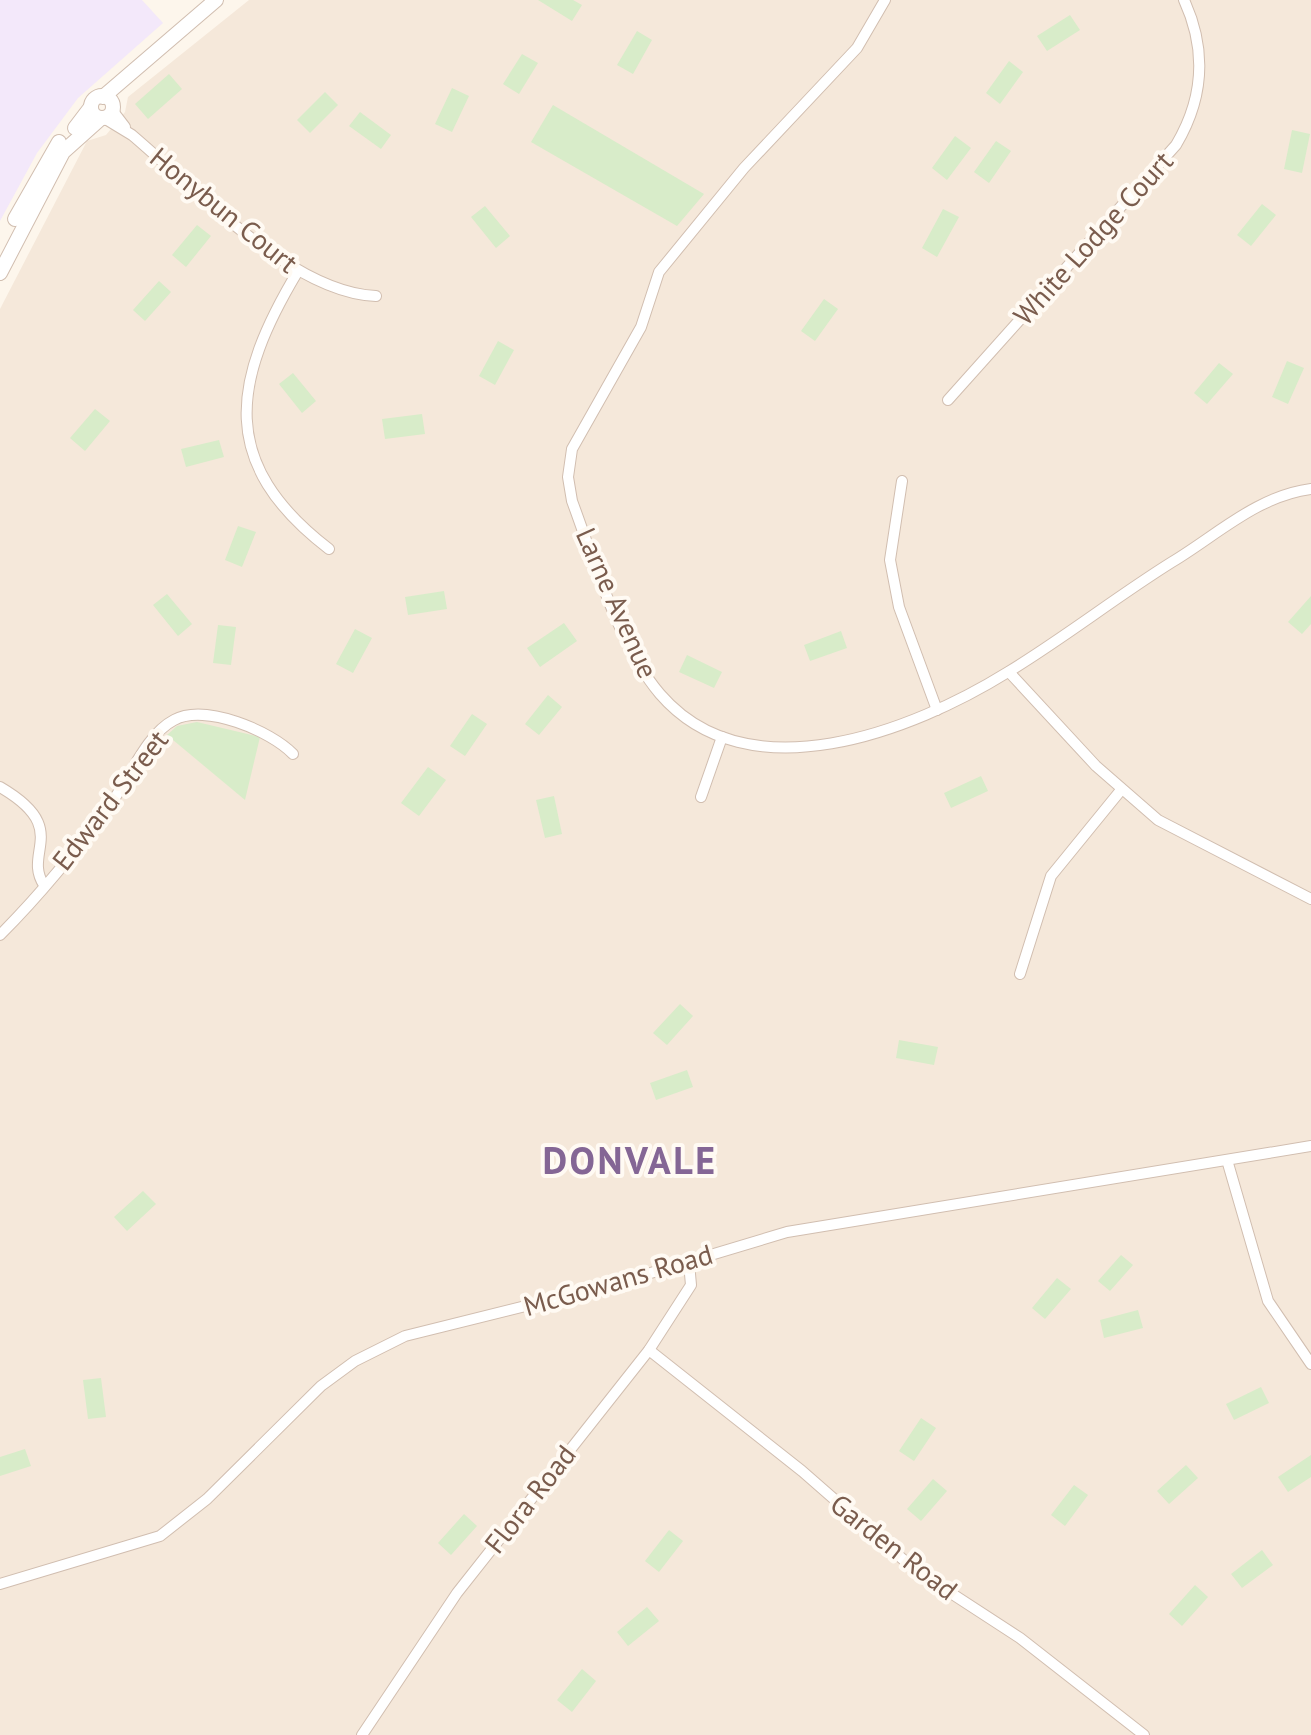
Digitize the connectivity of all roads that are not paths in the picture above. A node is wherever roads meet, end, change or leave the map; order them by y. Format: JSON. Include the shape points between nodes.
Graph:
{"nodes":[{"id":1,"x":216,"y":0,"type":"edge"},
{"id":2,"x":885,"y":0,"type":"edge"},
{"id":3,"x":1184,"y":0,"type":"edge"},
{"id":4,"x":104,"y":109,"type":"junction"},
{"id":5,"x":0,"y":257,"type":"edge"},
{"id":6,"x":298,"y":271,"type":"junction"},
{"id":7,"x":0,"y":273,"type":"edge"},
{"id":8,"x":376,"y":296,"type":"dead end"},
{"id":9,"x":948,"y":400,"type":"dead end"},
{"id":10,"x":902,"y":481,"type":"dead end"},
{"id":11,"x":1311,"y":489,"type":"edge"},
{"id":12,"x":329,"y":550,"type":"dead end"},
{"id":13,"x":1009,"y":672,"type":"junction"},
{"id":14,"x":937,"y":710,"type":"junction"},
{"id":15,"x":722,"y":738,"type":"junction"},
{"id":16,"x":293,"y":754,"type":"dead end"},
{"id":17,"x":0,"y":787,"type":"edge"},
{"id":18,"x":1121,"y":790,"type":"junction"},
{"id":19,"x":702,"y":798,"type":"dead end"},
{"id":20,"x":44,"y":884,"type":"junction"},
{"id":21,"x":1311,"y":899,"type":"edge"},
{"id":22,"x":0,"y":935,"type":"edge"},
{"id":23,"x":1020,"y":974,"type":"dead end"},
{"id":24,"x":1311,"y":1146,"type":"edge"},
{"id":25,"x":1227,"y":1160,"type":"junction"},
{"id":26,"x":689,"y":1263,"type":"junction"},
{"id":27,"x":650,"y":1350,"type":"junction"},
{"id":28,"x":1311,"y":1364,"type":"edge"},
{"id":29,"x":0,"y":1584,"type":"edge"},
{"id":30,"x":362,"y":1735,"type":"edge"},
{"id":31,"x":1144,"y":1735,"type":"edge"}],
"edges":[{"from":1,"to":4,"type":"street","via":[[120,83]]},
{"from":2,"to":15,"type":"street","name":"Larne Avenue","via":[[857,48],[744,168],[664,266],[641,327],[568,464],[572,501],[636,658],[675,709]]},
{"from":3,"to":9,"type":"street","name":"White Lodge Court","via":[[1195,24],[1200,72],[1184,130]]},
{"from":4,"to":5,"type":"street","via":[[39,171]]},
{"from":4,"to":6,"type":"street","name":"Honybun Court"},
{"from":4,"to":7,"type":"street","via":[[63,152]]},
{"from":6,"to":8,"type":"street","name":"Honybun Court","via":[[342,292]]},
{"from":6,"to":12,"type":"street","via":[[258,343],[247,428],[277,501]]},
{"from":10,"to":14,"type":"street","via":[[890,560],[899,607]]},
{"from":11,"to":13,"type":"street","name":"Larne Avenue","via":[[1255,507]]},
{"from":13,"to":14,"type":"street","name":"Larne Avenue"},
{"from":13,"to":18,"type":"street"},
{"from":14,"to":15,"type":"street","name":"Larne Avenue","via":[[801,748]]},
{"from":15,"to":19,"type":"street"},
{"from":16,"to":20,"type":"street","name":"Edward Street","via":[[261,729],[196,714],[175,718]]},
{"from":17,"to":20,"type":"street","via":[[40,824],[38,871]]},
{"from":18,"to":21,"type":"street","via":[[1176,832]]},
{"from":18,"to":23,"type":"street","via":[[1051,876]]},
{"from":20,"to":22,"type":"street","name":"Edward Street"},
{"from":24,"to":25,"type":"street","name":"McGowans Road"},
{"from":25,"to":26,"type":"street","name":"McGowans Road","via":[[786,1232]]},
{"from":25,"to":28,"type":"street","via":[[1268,1301]]},
{"from":26,"to":27,"type":"street","name":"Flora Road","via":[[691,1284]]},
{"from":26,"to":29,"type":"street","name":"McGowans Road","via":[[382,1345],[321,1386],[160,1536]]},
{"from":27,"to":30,"type":"street","name":"Flora Road","via":[[457,1593]]},
{"from":27,"to":31,"type":"street","name":"Garden Road","via":[[914,1569],[1032,1646]]}]}
